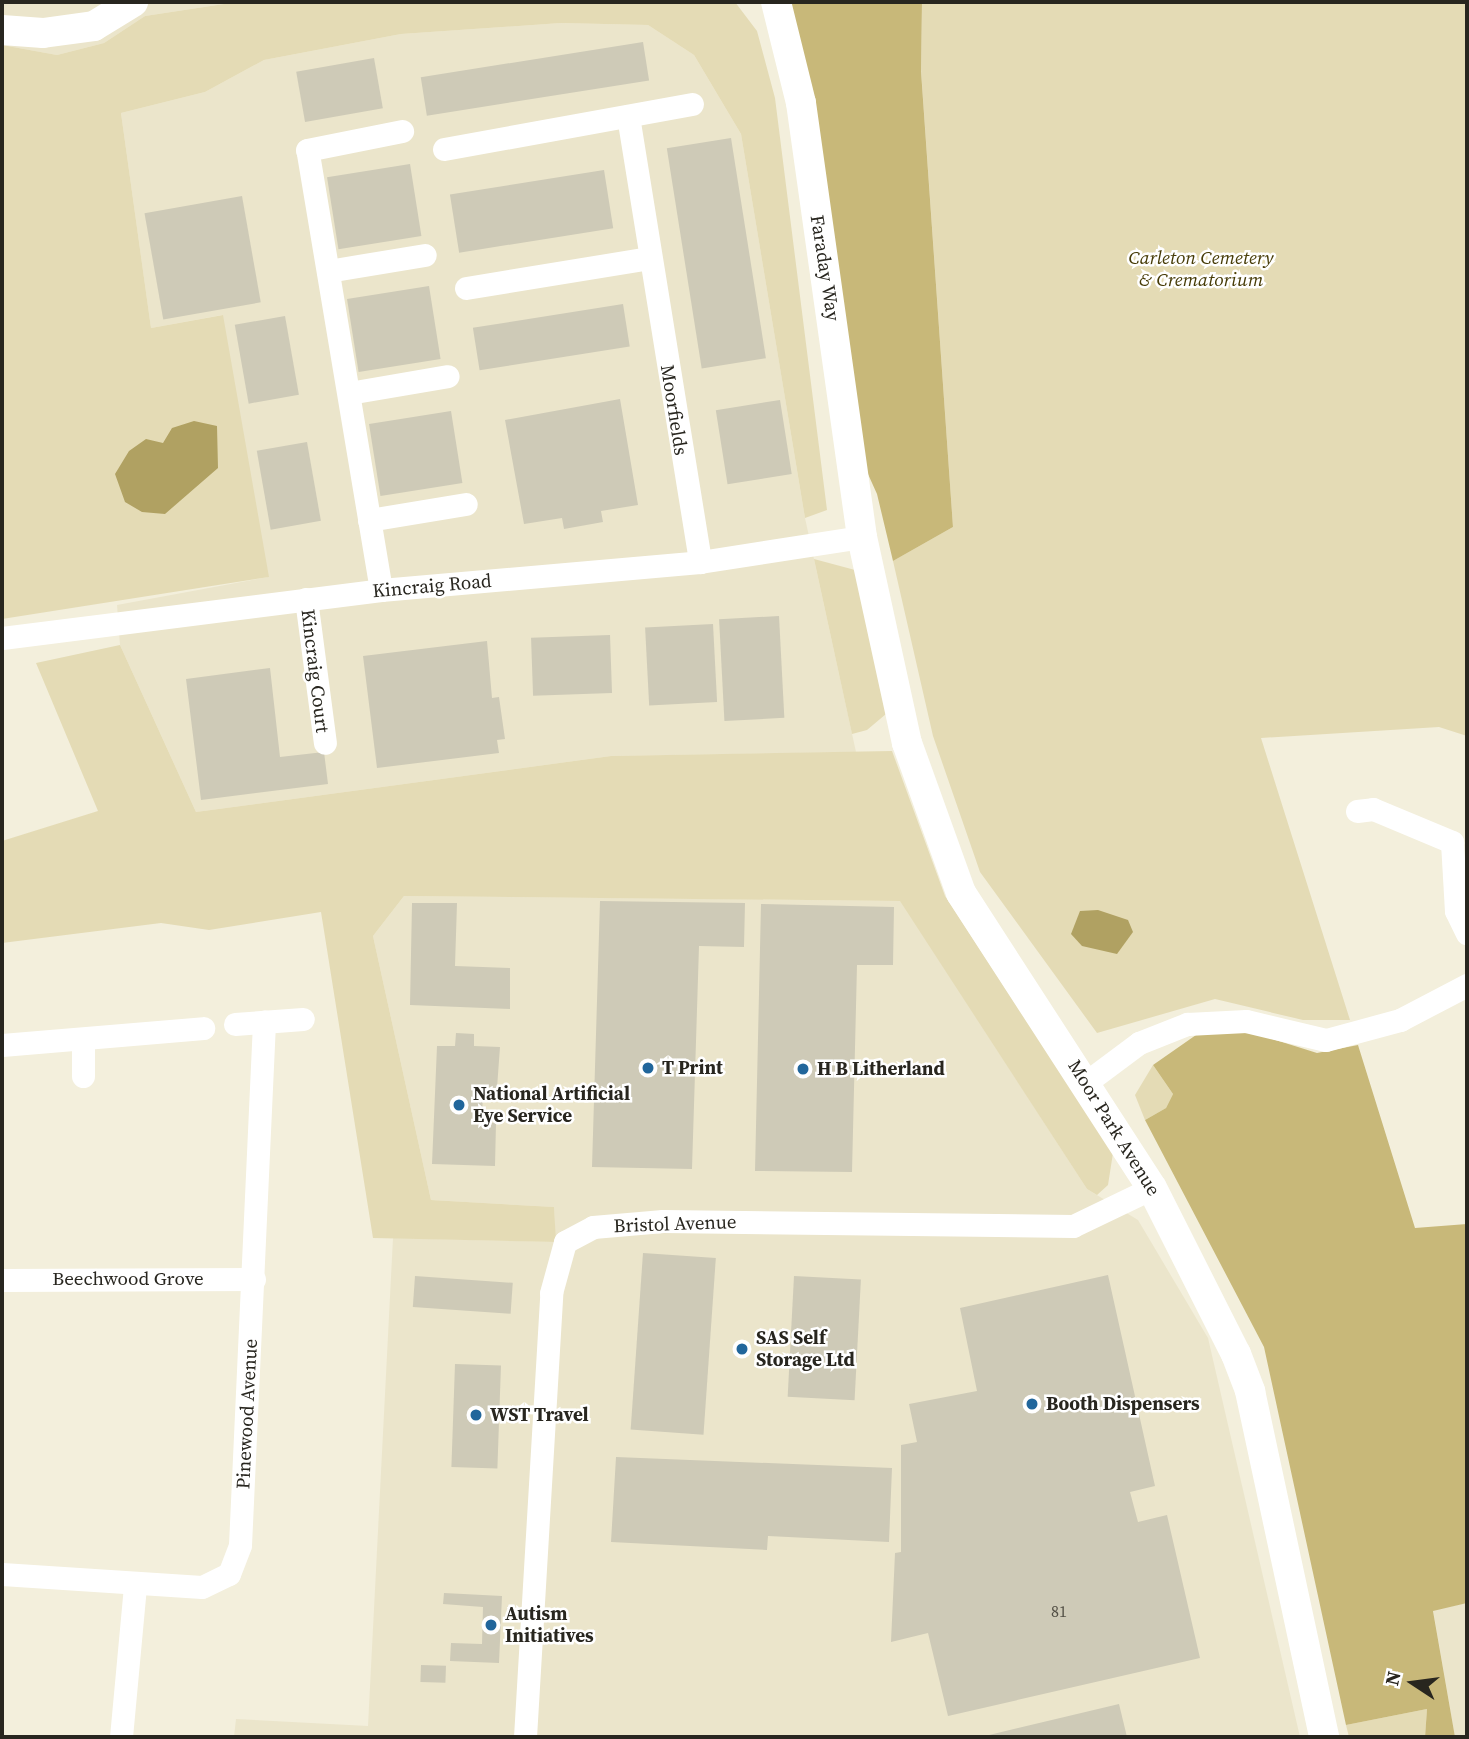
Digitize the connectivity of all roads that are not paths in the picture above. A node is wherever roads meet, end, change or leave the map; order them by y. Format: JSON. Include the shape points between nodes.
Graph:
{"nodes":[{"id":1,"x":133,"y":2,"type":"edge"},
{"id":2,"x":776,"y":2,"type":"edge"},
{"id":3,"x":2,"y":30,"type":"edge"},
{"id":4,"x":692,"y":104,"type":"dead end"},
{"id":5,"x":628,"y":116,"type":"junction"},
{"id":6,"x":402,"y":131,"type":"dead end"},
{"id":7,"x":444,"y":149,"type":"dead end"},
{"id":8,"x":425,"y":255,"type":"dead end"},
{"id":9,"x":649,"y":258,"type":"junction"},
{"id":10,"x":328,"y":271,"type":"junction"},
{"id":11,"x":466,"y":288,"type":"dead end"},
{"id":12,"x":448,"y":376,"type":"dead end"},
{"id":13,"x":349,"y":393,"type":"junction"},
{"id":14,"x":466,"y":504,"type":"dead end"},
{"id":15,"x":369,"y":520,"type":"junction"},
{"id":16,"x":862,"y":537,"type":"junction"},
{"id":17,"x":700,"y":562,"type":"junction"},
{"id":18,"x":381,"y":590,"type":"junction"},
{"id":19,"x":306,"y":599,"type":"junction"},
{"id":20,"x":2,"y":638,"type":"edge"},
{"id":21,"x":325,"y":743,"type":"dead end"},
{"id":22,"x":1357,"y":811,"type":"dead end"},
{"id":23,"x":1460,"y":835,"type":"edge"},
{"id":24,"x":1467,"y":934,"type":"edge"},
{"id":25,"x":1467,"y":985,"type":"edge"},
{"id":26,"x":303,"y":1019,"type":"dead end"},
{"id":27,"x":264,"y":1022,"type":"junction"},
{"id":28,"x":235,"y":1024,"type":"dead end"},
{"id":29,"x":203,"y":1028,"type":"dead end"},
{"id":30,"x":83,"y":1039,"type":"junction"},
{"id":31,"x":2,"y":1045,"type":"edge"},
{"id":32,"x":83,"y":1076,"type":"dead end"},
{"id":33,"x":1088,"y":1081,"type":"junction"},
{"id":34,"x":1152,"y":1188,"type":"junction"},
{"id":35,"x":254,"y":1279,"type":"junction"},
{"id":36,"x":2,"y":1280,"type":"edge"},
{"id":37,"x":2,"y":1574,"type":"edge"},
{"id":38,"x":135,"y":1586,"type":"junction"},
{"id":39,"x":121,"y":1737,"type":"edge"},
{"id":40,"x":525,"y":1737,"type":"edge"},
{"id":41,"x":1324,"y":1737,"type":"edge"}],
"edges":[{"from":1,"to":3,"type":"street","via":[[93,26],[43,33]]},
{"from":2,"to":16,"type":"street","name":"Faraday Way","via":[[801,103]]},
{"from":4,"to":5,"type":"street"},
{"from":5,"to":7,"type":"street"},
{"from":5,"to":9,"type":"street","name":"Moorfields"},
{"from":6,"to":10,"type":"street","via":[[307,150]]},
{"from":8,"to":10,"type":"street"},
{"from":9,"to":11,"type":"street"},
{"from":9,"to":17,"type":"street","name":"Moorfields"},
{"from":10,"to":13,"type":"street"},
{"from":12,"to":13,"type":"street"},
{"from":13,"to":15,"type":"street"},
{"from":14,"to":15,"type":"street"},
{"from":15,"to":18,"type":"street"},
{"from":16,"to":17,"type":"street","name":"Kincraig Road"},
{"from":16,"to":33,"type":"street","name":"Moor Park Avenue","via":[[907,743],[961,893]]},
{"from":17,"to":18,"type":"street","name":"Kincraig Road"},
{"from":18,"to":19,"type":"street","name":"Kincraig Road"},
{"from":19,"to":20,"type":"street","name":"Kincraig Road"},
{"from":19,"to":21,"type":"street","name":"Kincraig Court"},
{"from":22,"to":23,"type":"street","via":[[1373,809]]},
{"from":23,"to":24,"type":"street","via":[[1456,911]]},
{"from":25,"to":33,"type":"street","via":[[1400,1020],[1326,1041],[1245,1021],[1186,1024],[1139,1043]]},
{"from":26,"to":27,"type":"street"},
{"from":27,"to":28,"type":"street"},
{"from":27,"to":35,"type":"street","name":"Pinewood Avenue"},
{"from":29,"to":30,"type":"street"},
{"from":30,"to":31,"type":"street"},
{"from":30,"to":32,"type":"street"},
{"from":33,"to":34,"type":"street","name":"Moor Park Avenue"},
{"from":34,"to":40,"type":"street","name":"Bristol Avenue","via":[[1073,1226],[663,1221],[593,1227],[565,1242],[551,1293]]},
{"from":34,"to":41,"type":"street","name":"Moor Park Avenue","via":[[1250,1391]]},
{"from":35,"to":36,"type":"street","name":"Beechwood Grove"},
{"from":35,"to":38,"type":"street","name":"Pinewood Avenue","via":[[240,1545],[229,1574],[202,1587]]},
{"from":37,"to":38,"type":"street","name":"Pinewood Avenue"},
{"from":38,"to":39,"type":"street"}]}
